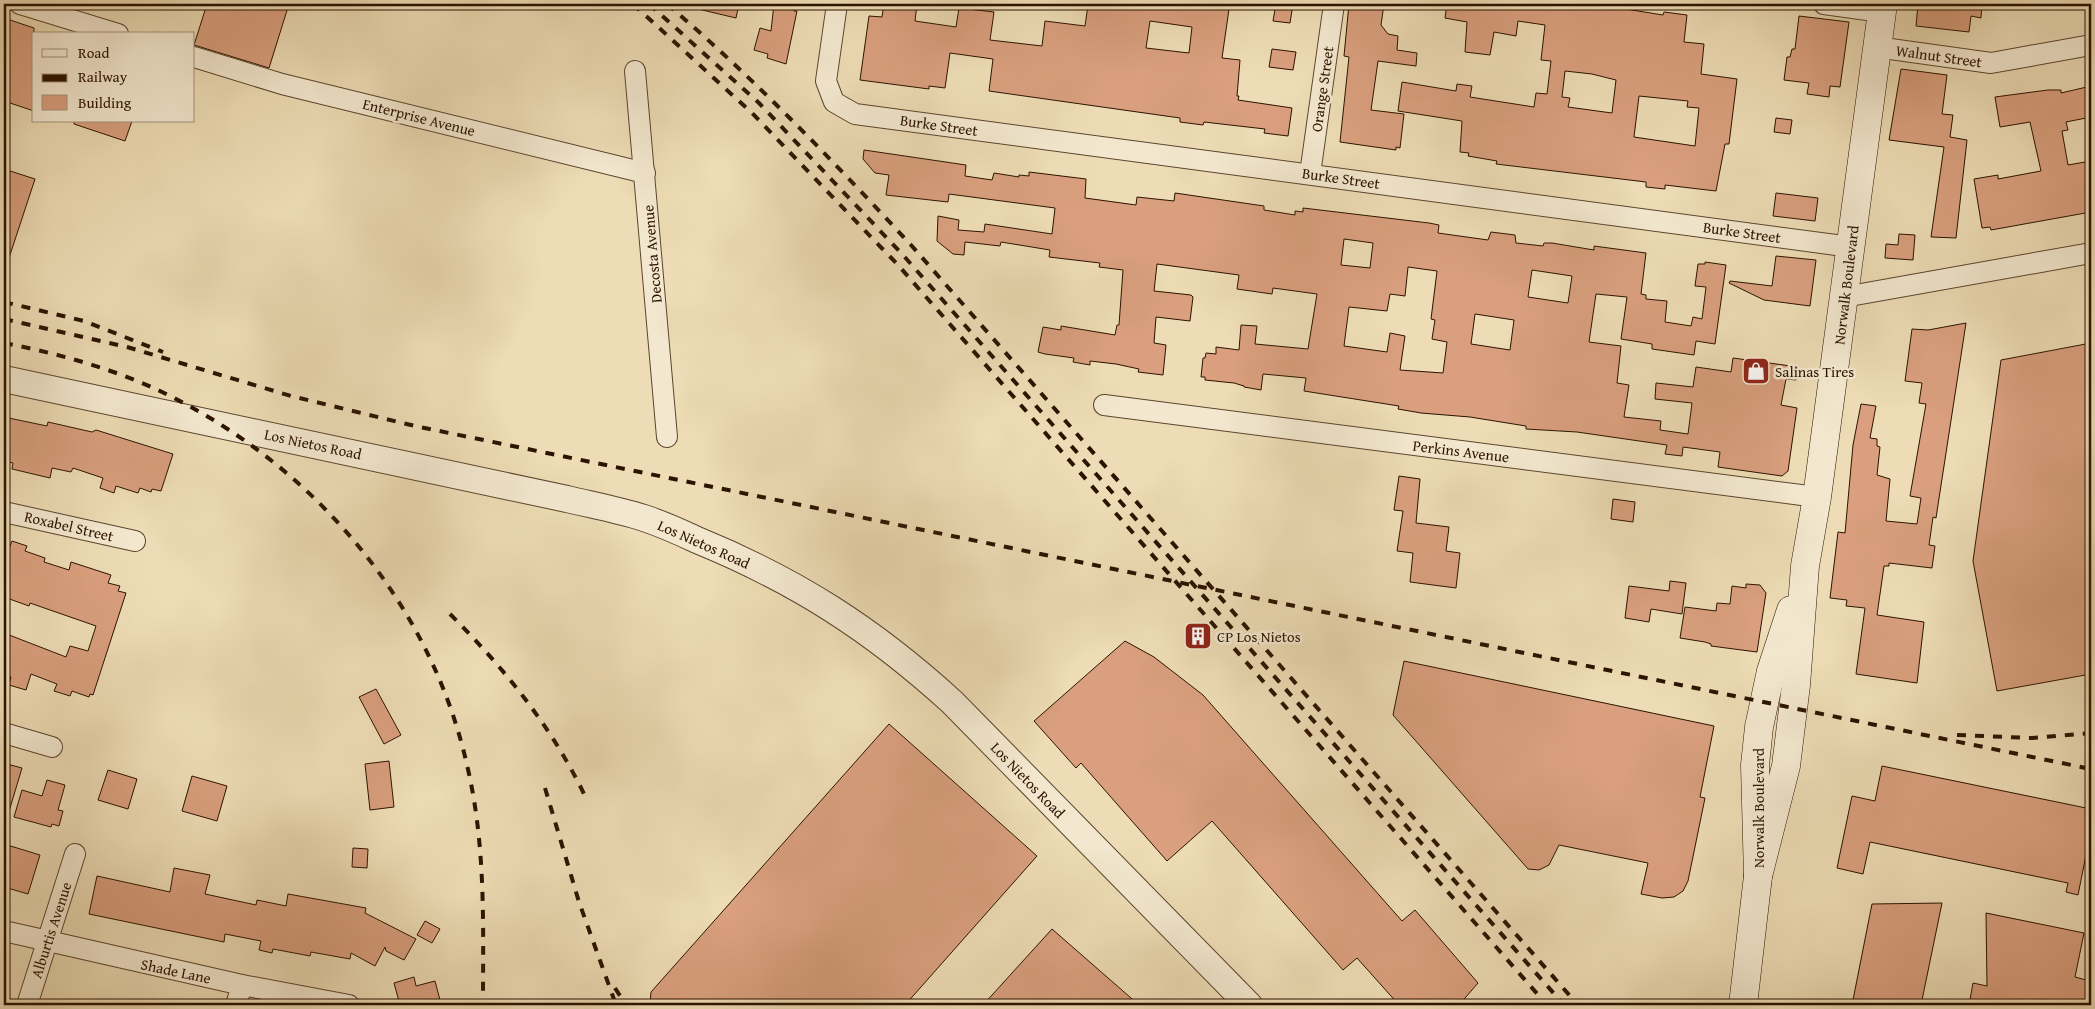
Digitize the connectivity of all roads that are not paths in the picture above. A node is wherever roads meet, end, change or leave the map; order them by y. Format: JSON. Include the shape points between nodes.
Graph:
{"nodes":[{"id":1,"x":20,"y":4,"type":"edge"},
{"id":2,"x":837,"y":4,"type":"edge"},
{"id":3,"x":1334,"y":4,"type":"edge"},
{"id":4,"x":1824,"y":4,"type":"edge"},
{"id":5,"x":1882,"y":8,"type":"edge"},
{"id":6,"x":111,"y":32,"type":"edge"},
{"id":7,"x":2091,"y":45,"type":"edge"},
{"id":8,"x":1876,"y":47,"type":"junction"},
{"id":9,"x":195,"y":57,"type":"edge"},
{"id":10,"x":635,"y":71,"type":"dead end"},
{"id":11,"x":645,"y":173,"type":"junction"},
{"id":12,"x":1310,"y":174,"type":"junction"},
{"id":13,"x":1851,"y":247,"type":"junction"},
{"id":14,"x":2091,"y":253,"type":"edge"},
{"id":15,"x":1844,"y":297,"type":"junction"},
{"id":16,"x":4,"y":379,"type":"edge"},
{"id":17,"x":1104,"y":405,"type":"dead end"},
{"id":18,"x":667,"y":437,"type":"dead end"},
{"id":19,"x":1817,"y":497,"type":"junction"},
{"id":20,"x":4,"y":512,"type":"edge"},
{"id":21,"x":135,"y":541,"type":"dead end"},
{"id":22,"x":4,"y":733,"type":"edge"},
{"id":23,"x":52,"y":747,"type":"dead end"},
{"id":24,"x":75,"y":854,"type":"dead end"},
{"id":25,"x":4,"y":931,"type":"edge"},
{"id":26,"x":47,"y":942,"type":"junction"},
{"id":27,"x":242,"y":985,"type":"junction"},
{"id":28,"x":27,"y":1005,"type":"edge"},
{"id":29,"x":236,"y":1005,"type":"edge"},
{"id":30,"x":349,"y":1005,"type":"edge"},
{"id":31,"x":1249,"y":1005,"type":"edge"},
{"id":32,"x":1742,"y":1005,"type":"edge"}],
"edges":[{"from":1,"to":6,"type":"street"},
{"from":2,"to":12,"type":"street","name":"Burke Street","via":[[826,81],[834,102],[855,114]]},
{"from":3,"to":12,"type":"street","name":"Orange Street"},
{"from":4,"to":5,"type":"street"},
{"from":5,"to":8,"type":"main road","name":"Norwalk Boulevard"},
{"from":7,"to":8,"type":"street","name":"Walnut Street","via":[[1991,63]]},
{"from":8,"to":13,"type":"main road","name":"Norwalk Boulevard"},
{"from":9,"to":11,"type":"street","name":"Enterprise Avenue","via":[[282,84]]},
{"from":10,"to":11,"type":"street","name":"Decosta Avenue"},
{"from":11,"to":18,"type":"street","name":"Decosta Avenue"},
{"from":12,"to":13,"type":"street","name":"Burke Street"},
{"from":13,"to":15,"type":"main road","name":"Norwalk Boulevard"},
{"from":14,"to":15,"type":"street"},
{"from":15,"to":19,"type":"main road","name":"Norwalk Boulevard"},
{"from":16,"to":31,"type":"street","name":"Los Nietos Road","via":[[644,518],[718,548],[793,585],[864,628],[909,662]]},
{"from":17,"to":19,"type":"street","name":"Perkins Avenue"},
{"from":19,"to":32,"type":"main road","name":"Norwalk Boulevard","via":[[1805,566],[1771,671],[1759,727],[1755,764],[1758,876]]},
{"from":20,"to":21,"type":"street","name":"Roxabel Street"},
{"from":22,"to":23,"type":"street"},
{"from":24,"to":26,"type":"street","name":"Alburtis Avenue"},
{"from":25,"to":26,"type":"street","name":"Shade Lane"},
{"from":26,"to":27,"type":"street","name":"Shade Lane"},
{"from":26,"to":28,"type":"street","name":"Alburtis Avenue"},
{"from":27,"to":29,"type":"street"},
{"from":27,"to":30,"type":"street","name":"Shade Lane"}]}
